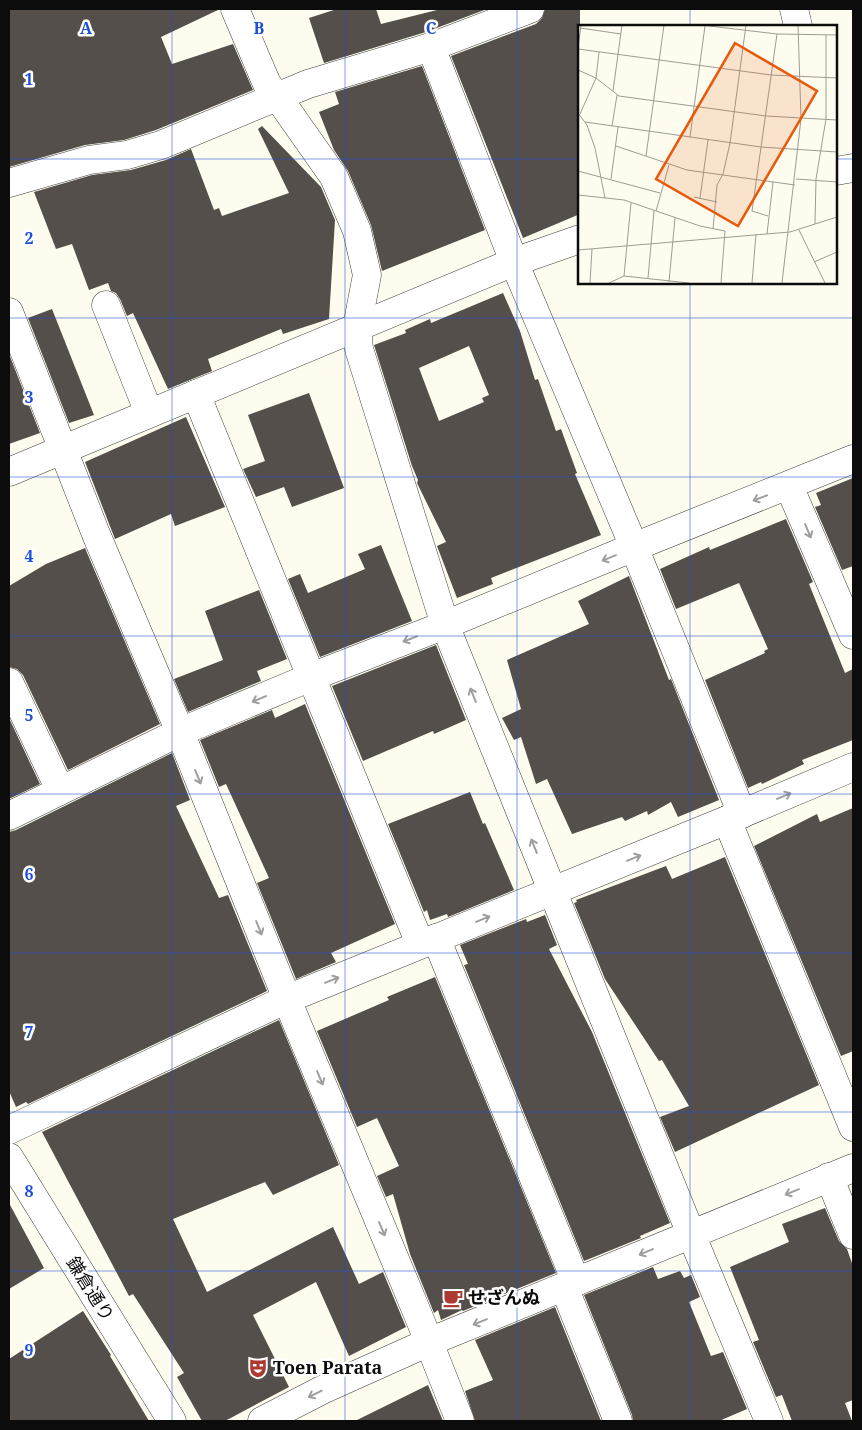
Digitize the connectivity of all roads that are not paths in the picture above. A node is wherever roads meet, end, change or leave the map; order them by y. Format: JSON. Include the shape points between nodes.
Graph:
{"nodes":[{"id":1,"x":235,"y":9,"type":"edge"},
{"id":2,"x":530,"y":9,"type":"edge"},
{"id":3,"x":794,"y":9,"type":"edge"},
{"id":4,"x":798,"y":25,"type":"edge"},
{"id":5,"x":431,"y":47,"type":"junction"},
{"id":6,"x":277,"y":96,"type":"junction"},
{"id":7,"x":853,"y":168,"type":"edge"},
{"id":8,"x":837,"y":172,"type":"edge"},
{"id":9,"x":9,"y":183,"type":"edge"},
{"id":10,"x":578,"y":240,"type":"edge"},
{"id":11,"x":514,"y":262,"type":"junction"},
{"id":12,"x":106,"y":306,"type":"dead end"},
{"id":13,"x":9,"y":312,"type":"edge"},
{"id":14,"x":357,"y":327,"type":"junction"},
{"id":15,"x":196,"y":394,"type":"junction"},
{"id":16,"x":149,"y":413,"type":"junction"},
{"id":17,"x":64,"y":449,"type":"junction"},
{"id":18,"x":853,"y":459,"type":"edge"},
{"id":19,"x":9,"y":472,"type":"edge"},
{"id":20,"x":789,"y":486,"type":"junction"},
{"id":21,"x":634,"y":547,"type":"junction"},
{"id":22,"x":445,"y":625,"type":"junction"},
{"id":23,"x":853,"y":635,"type":"edge"},
{"id":24,"x":311,"y":677,"type":"junction"},
{"id":25,"x":9,"y":682,"type":"edge"},
{"id":26,"x":180,"y":732,"type":"junction"},
{"id":27,"x":853,"y":767,"type":"edge"},
{"id":28,"x":60,"y":790,"type":"junction"},
{"id":29,"x":9,"y":816,"type":"edge"},
{"id":30,"x":734,"y":817,"type":"junction"},
{"id":31,"x":552,"y":891,"type":"junction"},
{"id":32,"x":428,"y":941,"type":"junction"},
{"id":33,"x":287,"y":999,"type":"junction"},
{"id":34,"x":853,"y":1127,"type":"edge"},
{"id":35,"x":9,"y":1130,"type":"edge"},
{"id":36,"x":9,"y":1157,"type":"edge"},
{"id":37,"x":841,"y":1172,"type":"edge"},
{"id":38,"x":691,"y":1234,"type":"junction"},
{"id":39,"x":853,"y":1235,"type":"edge"},
{"id":40,"x":570,"y":1284,"type":"junction"},
{"id":41,"x":429,"y":1342,"type":"junction"},
{"id":42,"x":172,"y":1421,"type":"edge"},
{"id":43,"x":262,"y":1421,"type":"edge"},
{"id":44,"x":460,"y":1421,"type":"edge"},
{"id":45,"x":618,"y":1421,"type":"edge"},
{"id":46,"x":769,"y":1421,"type":"edge"}],
"edges":[{"from":1,"to":6,"type":"street","via":[[267,84]]},
{"from":2,"to":5,"type":"street"},
{"from":3,"to":4,"type":"street"},
{"from":5,"to":6,"type":"street"},
{"from":5,"to":11,"type":"street"},
{"from":6,"to":9,"type":"street","via":[[160,145],[127,155],[89,160]]},
{"from":6,"to":14,"type":"street","via":[[334,177],[357,231],[367,275]]},
{"from":7,"to":8,"type":"street"},
{"from":10,"to":11,"type":"street"},
{"from":11,"to":14,"type":"street"},
{"from":11,"to":21,"type":"street"},
{"from":12,"to":16,"type":"street"},
{"from":13,"to":17,"type":"street"},
{"from":14,"to":15,"type":"street"},
{"from":14,"to":22,"type":"street","via":[[358,349]]},
{"from":15,"to":16,"type":"street"},
{"from":15,"to":24,"type":"street"},
{"from":16,"to":17,"type":"street"},
{"from":17,"to":19,"type":"street"},
{"from":17,"to":26,"type":"street","via":[[96,534]]},
{"from":18,"to":20,"type":"street"},
{"from":20,"to":21,"type":"street","one_way":true},
{"from":20,"to":23,"type":"street","one_way":true},
{"from":21,"to":22,"type":"street","one_way":true},
{"from":21,"to":30,"type":"street"},
{"from":22,"to":24,"type":"street","one_way":true},
{"from":31,"to":22,"type":"street","one_way":true},
{"from":24,"to":26,"type":"street","one_way":true},
{"from":24,"to":32,"type":"street"},
{"from":25,"to":28,"type":"street"},
{"from":26,"to":28,"type":"street"},
{"from":26,"to":33,"type":"street","one_way":true},
{"from":30,"to":27,"type":"street","one_way":true},
{"from":28,"to":29,"type":"street"},
{"from":31,"to":30,"type":"street","one_way":true},
{"from":30,"to":34,"type":"street"},
{"from":32,"to":31,"type":"street","one_way":true},
{"from":31,"to":38,"type":"street"},
{"from":33,"to":32,"type":"street","one_way":true},
{"from":32,"to":40,"type":"street"},
{"from":33,"to":35,"type":"street"},
{"from":33,"to":41,"type":"street","one_way":true},
{"from":36,"to":42,"type":"street","name":"鎌倉通り"},
{"from":37,"to":38,"type":"street","one_way":true},
{"from":37,"to":39,"type":"street"},
{"from":38,"to":40,"type":"street","one_way":true},
{"from":38,"to":46,"type":"street"},
{"from":40,"to":41,"type":"street","one_way":true},
{"from":40,"to":45,"type":"street"},
{"from":41,"to":43,"type":"street","one_way":true},
{"from":41,"to":44,"type":"street"}]}
